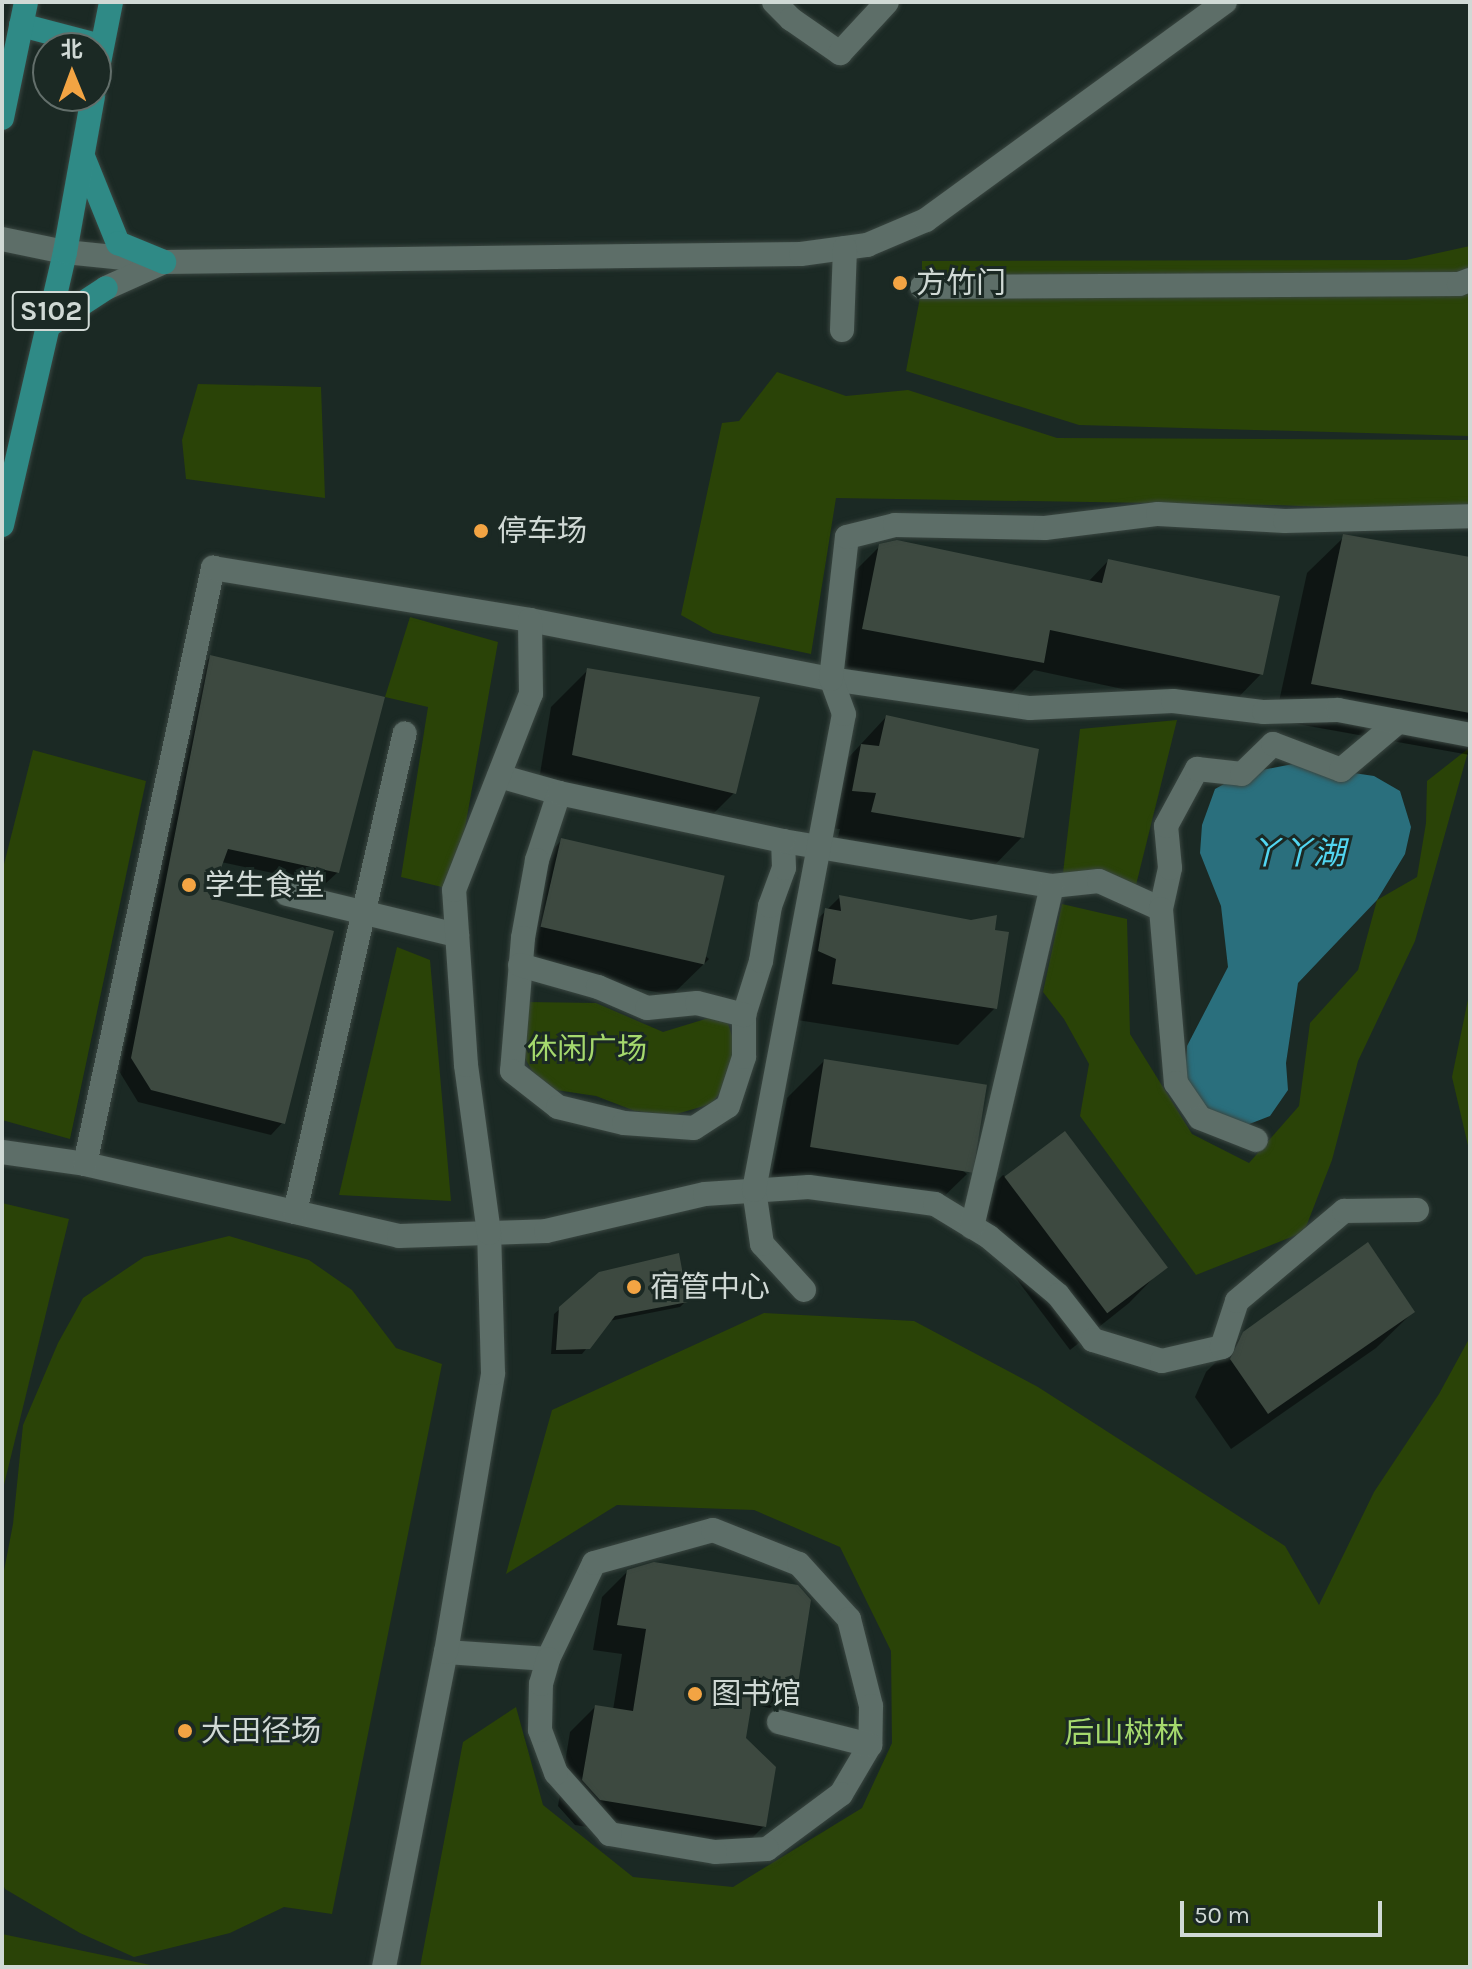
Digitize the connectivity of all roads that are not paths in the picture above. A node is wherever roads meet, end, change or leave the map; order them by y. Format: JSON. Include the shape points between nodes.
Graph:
{"nodes":[{"id":1,"x":111,"y":2,"type":"edge"},
{"id":2,"x":774,"y":2,"type":"edge"},
{"id":3,"x":887,"y":2,"type":"edge"},
{"id":4,"x":1225,"y":2,"type":"edge"},
{"id":5,"x":23,"y":13,"type":"edge"},
{"id":6,"x":68,"y":32,"type":"edge"},
{"id":7,"x":104,"y":32,"type":"edge"},
{"id":8,"x":91,"y":112,"type":"edge"},
{"id":9,"x":2,"y":118,"type":"edge"},
{"id":10,"x":84,"y":159,"type":"junction"},
{"id":11,"x":2,"y":239,"type":"edge"},
{"id":12,"x":845,"y":248,"type":"junction"},
{"id":13,"x":65,"y":252,"type":"junction"},
{"id":14,"x":164,"y":262,"type":"junction"},
{"id":15,"x":1470,"y":280,"type":"edge"},
{"id":16,"x":922,"y":287,"type":"dead end"},
{"id":17,"x":106,"y":288,"type":"joint"},
{"id":18,"x":48,"y":326,"type":"junction"},
{"id":19,"x":842,"y":330,"type":"dead end"},
{"id":20,"x":11,"y":432,"type":"edge"},
{"id":21,"x":1470,"y":516,"type":"edge"},
{"id":22,"x":2,"y":525,"type":"edge"},
{"id":23,"x":530,"y":620,"type":"junction"},
{"id":24,"x":831,"y":679,"type":"junction"},
{"id":25,"x":1398,"y":722,"type":"junction"},
{"id":26,"x":405,"y":733,"type":"dead end"},
{"id":27,"x":1470,"y":735,"type":"edge"},
{"id":28,"x":499,"y":776,"type":"junction"},
{"id":29,"x":559,"y":793,"type":"junction"},
{"id":30,"x":783,"y":841,"type":"junction"},
{"id":31,"x":818,"y":846,"type":"junction"},
{"id":32,"x":1052,"y":886,"type":"junction"},
{"id":33,"x":287,"y":894,"type":"dead end"},
{"id":34,"x":1161,"y":909,"type":"junction"},
{"id":35,"x":457,"y":935,"type":"junction"},
{"id":36,"x":520,"y":965,"type":"junction"},
{"id":37,"x":744,"y":1015,"type":"junction"},
{"id":38,"x":1256,"y":1140,"type":"dead end"},
{"id":39,"x":2,"y":1152,"type":"edge"},
{"id":40,"x":85,"y":1164,"type":"junction"},
{"id":41,"x":754,"y":1190,"type":"junction"},
{"id":42,"x":1417,"y":1210,"type":"dead end"},
{"id":43,"x":295,"y":1212,"type":"junction"},
{"id":44,"x":972,"y":1227,"type":"junction"},
{"id":45,"x":489,"y":1233,"type":"junction"},
{"id":46,"x":804,"y":1290,"type":"dead end"},
{"id":47,"x":446,"y":1652,"type":"junction"},
{"id":48,"x":548,"y":1659,"type":"junction"},
{"id":49,"x":779,"y":1722,"type":"dead end"},
{"id":50,"x":870,"y":1745,"type":"junction"},
{"id":51,"x":384,"y":1967,"type":"edge"}],
"edges":[{"from":1,"to":7,"type":"main road"},
{"from":2,"to":3,"type":"street","via":[[840,53]]},
{"from":4,"to":12,"type":"street","via":[[926,220],[867,245]]},
{"from":5,"to":6,"type":"main road"},
{"from":5,"to":9,"type":"main road"},
{"from":8,"to":10,"type":"main road","number":"S102"},
{"from":10,"to":13,"type":"main road","number":"S102"},
{"from":10,"to":14,"type":"main road","via":[[118,243]]},
{"from":11,"to":13,"type":"street"},
{"from":12,"to":14,"type":"street","via":[[801,254]]},
{"from":12,"to":19,"type":"street"},
{"from":13,"to":14,"type":"street"},
{"from":13,"to":18,"type":"main road","number":"S102"},
{"from":14,"to":17,"type":"street"},
{"from":15,"to":16,"type":"street"},
{"from":17,"to":18,"type":"main road"},
{"from":18,"to":20,"type":"main road","number":"S102"},
{"from":20,"to":22,"type":"main road","number":"S102"},
{"from":21,"to":24,"type":"street","via":[[1285,521],[1158,514],[1045,528],[895,525],[847,537]]},
{"from":23,"to":24,"type":"street"},
{"from":23,"to":28,"type":"street","via":[[531,694]]},
{"from":23,"to":40,"type":"street","via":[[213,568]]},
{"from":24,"to":25,"type":"street","via":[[1030,708],[1173,701],[1264,712],[1338,710]]},
{"from":24,"to":31,"type":"street","via":[[844,714]]},
{"from":25,"to":27,"type":"street"},
{"from":25,"to":34,"type":"street","via":[[1341,770],[1273,744],[1242,774],[1197,769],[1166,826],[1170,868]]},
{"from":26,"to":43,"type":"street"},
{"from":28,"to":29,"type":"street"},
{"from":28,"to":35,"type":"street","via":[[454,890]]},
{"from":29,"to":30,"type":"street"},
{"from":29,"to":36,"type":"street","via":[[537,860]]},
{"from":30,"to":31,"type":"street"},
{"from":30,"to":37,"type":"street","via":[[784,868]]},
{"from":31,"to":32,"type":"street"},
{"from":31,"to":41,"type":"street"},
{"from":32,"to":34,"type":"street","via":[[1099,881]]},
{"from":32,"to":44,"type":"street"},
{"from":33,"to":35,"type":"street"},
{"from":34,"to":38,"type":"street","via":[[1176,1083],[1200,1118]]},
{"from":35,"to":45,"type":"street","via":[[466,1065]]},
{"from":36,"to":37,"type":"street","via":[[598,987],[647,1008],[697,1003]]},
{"from":36,"to":37,"type":"street","via":[[512,1071],[558,1107],[624,1123],[694,1128],[728,1106],[744,1057]]},
{"from":39,"to":40,"type":"street"},
{"from":40,"to":43,"type":"street"},
{"from":41,"to":44,"type":"street","via":[[809,1187],[935,1204]]},
{"from":41,"to":45,"type":"street","via":[[705,1194],[546,1231]]},
{"from":41,"to":46,"type":"street","via":[[762,1244]]},
{"from":42,"to":44,"type":"street","via":[[1344,1211],[1237,1301],[1222,1347],[1162,1361],[1093,1340],[1058,1295]]},
{"from":43,"to":45,"type":"street","via":[[399,1236]]},
{"from":45,"to":47,"type":"street","via":[[493,1373]]},
{"from":47,"to":48,"type":"street"},
{"from":47,"to":51,"type":"street"},
{"from":48,"to":50,"type":"street","via":[[541,1684],[540,1730],[556,1773],[610,1834],[715,1852],[767,1849],[841,1794]]},
{"from":48,"to":50,"type":"street","via":[[594,1563],[713,1530],[799,1564],[849,1619],[871,1706]]},
{"from":49,"to":50,"type":"street"}]}
